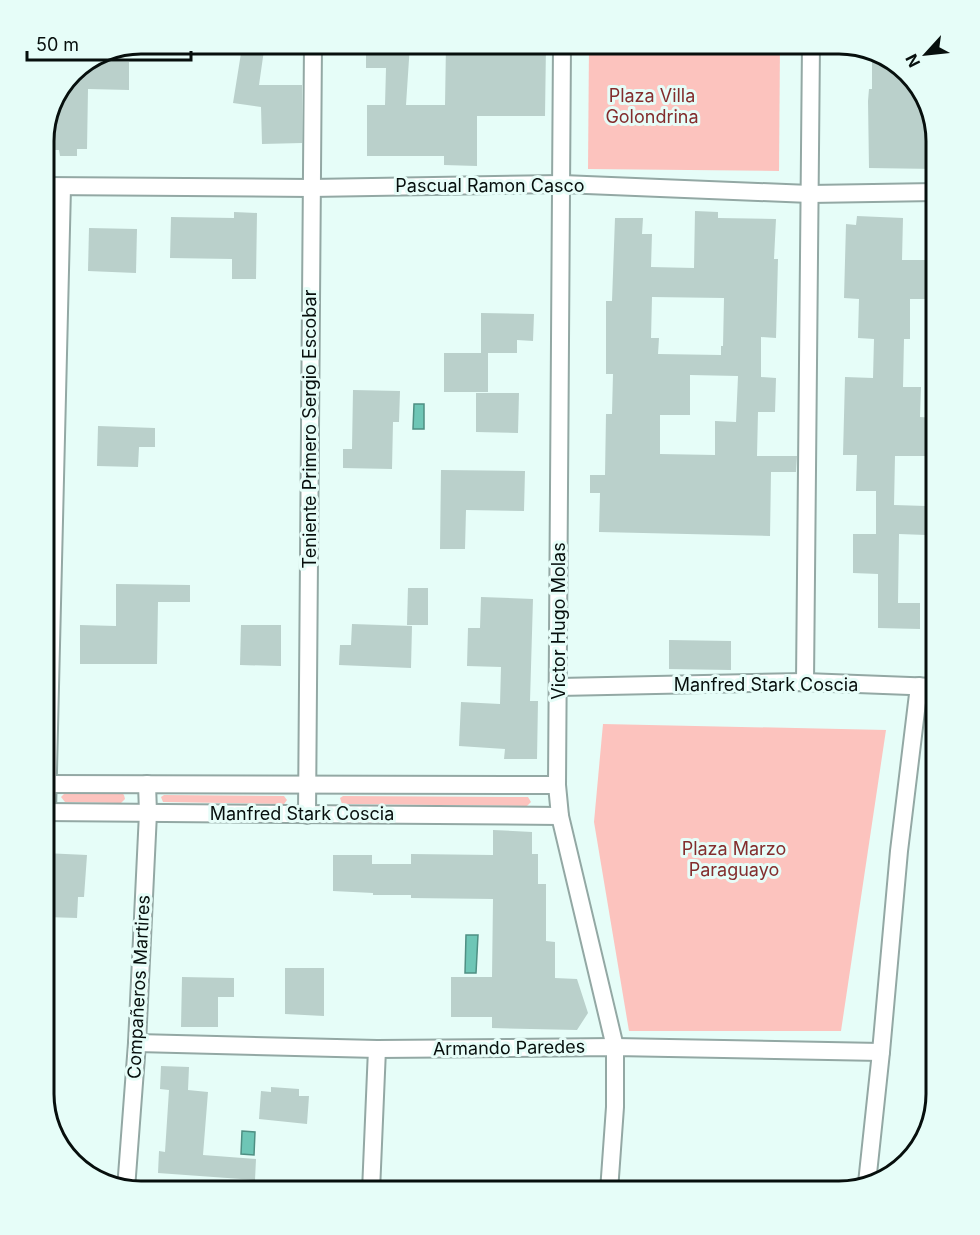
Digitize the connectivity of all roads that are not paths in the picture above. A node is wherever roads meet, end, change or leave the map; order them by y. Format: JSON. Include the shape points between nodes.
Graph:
{"nodes":[{"id":1,"x":313,"y":54,"type":"edge"},
{"id":2,"x":562,"y":54,"type":"edge"},
{"id":3,"x":811,"y":54,"type":"edge"},
{"id":4,"x":562,"y":184,"type":"junction"},
{"id":5,"x":54,"y":187,"type":"edge"},
{"id":6,"x":62,"y":187,"type":"junction"},
{"id":7,"x":311,"y":188,"type":"junction"},
{"id":8,"x":926,"y":192,"type":"edge"},
{"id":9,"x":810,"y":194,"type":"junction"},
{"id":10,"x":54,"y":485,"type":"edge"},
{"id":11,"x":805,"y":682,"type":"junction"},
{"id":12,"x":919,"y":686,"type":"junction"},
{"id":13,"x":926,"y":686,"type":"edge"},
{"id":14,"x":559,"y":687,"type":"junction"},
{"id":15,"x":54,"y":783,"type":"edge"},
{"id":16,"x":147,"y":784,"type":"junction"},
{"id":17,"x":307,"y":785,"type":"junction"},
{"id":18,"x":557,"y":785,"type":"junction"},
{"id":19,"x":54,"y":812,"type":"edge"},
{"id":20,"x":148,"y":813,"type":"junction"},
{"id":21,"x":307,"y":815,"type":"junction"},
{"id":22,"x":560,"y":816,"type":"junction"},
{"id":23,"x":137,"y":1043,"type":"junction"},
{"id":24,"x":615,"y":1047,"type":"junction"},
{"id":25,"x":377,"y":1049,"type":"junction"},
{"id":26,"x":881,"y":1052,"type":"junction"},
{"id":27,"x":868,"y":1176,"type":"edge"},
{"id":28,"x":127,"y":1179,"type":"edge"},
{"id":29,"x":370,"y":1181,"type":"edge"},
{"id":30,"x":610,"y":1181,"type":"edge"}],
"edges":[{"from":1,"to":7,"type":"street","name":"Teniente Primero Sergio Escobar"},
{"from":2,"to":4,"type":"street","name":"Victor Hugo Molas"},
{"from":3,"to":9,"type":"street"},
{"from":4,"to":7,"type":"street","name":"Pascual Ramon Casco"},
{"from":4,"to":9,"type":"street","name":"Pascual Ramon Casco"},
{"from":4,"to":14,"type":"street","name":"Victor Hugo Molas"},
{"from":5,"to":6,"type":"street","name":"Pascual Ramon Casco"},
{"from":6,"to":7,"type":"street","name":"Pascual Ramon Casco"},
{"from":6,"to":10,"type":"street"},
{"from":7,"to":17,"type":"street","name":"Teniente Primero Sergio Escobar"},
{"from":8,"to":9,"type":"street","name":"Pascual Ramon Casco"},
{"from":9,"to":11,"type":"street"},
{"from":11,"to":12,"type":"street","name":"Manfred Stark Coscia"},
{"from":11,"to":14,"type":"street","name":"Manfred Stark Coscia"},
{"from":12,"to":13,"type":"street","name":"Manfred Stark Coscia"},
{"from":12,"to":26,"type":"street"},
{"from":14,"to":18,"type":"street","name":"Victor Hugo Molas"},
{"from":15,"to":16,"type":"street","name":"Manfred Stark Coscia"},
{"from":16,"to":17,"type":"street","name":"Manfred Stark Coscia"},
{"from":16,"to":20,"type":"street","name":"Compañeros Martires"},
{"from":17,"to":18,"type":"street","name":"Manfred Stark Coscia"},
{"from":17,"to":21,"type":"street","name":"Teniente Primero Sergio Escobar"},
{"from":18,"to":22,"type":"street","name":"Victor Hugo Molas"},
{"from":19,"to":20,"type":"street","name":"Manfred Stark Coscia"},
{"from":20,"to":21,"type":"street","name":"Manfred Stark Coscia"},
{"from":20,"to":23,"type":"street","name":"Compañeros Martires"},
{"from":21,"to":22,"type":"street","name":"Manfred Stark Coscia"},
{"from":22,"to":24,"type":"street","name":"Victor Hugo Molas"},
{"from":23,"to":25,"type":"street","name":"Armando Paredes"},
{"from":23,"to":28,"type":"street","name":"Compañeros Martires"},
{"from":24,"to":25,"type":"street","name":"Armando Paredes"},
{"from":24,"to":26,"type":"street","name":"Armando Paredes"},
{"from":24,"to":30,"type":"street","name":"Victor Hugo Molas"},
{"from":25,"to":29,"type":"street"},
{"from":26,"to":27,"type":"street"}]}
